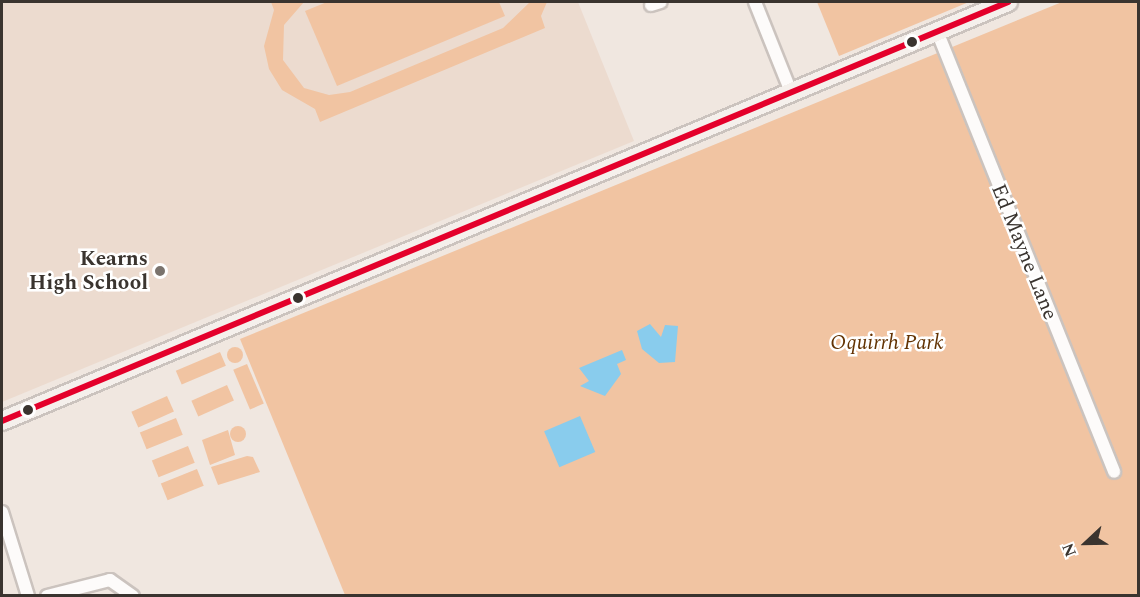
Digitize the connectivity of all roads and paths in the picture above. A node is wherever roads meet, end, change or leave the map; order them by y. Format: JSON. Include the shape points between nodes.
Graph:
{"nodes":[{"id":1,"x":755,"y":2,"type":"edge"},
{"id":2,"x":1008,"y":2,"type":"edge"},
{"id":3,"x":937,"y":31,"type":"junction"},
{"id":4,"x":791,"y":92,"type":"junction"},
{"id":5,"x":2,"y":421,"type":"edge"},
{"id":6,"x":1114,"y":472,"type":"dead end"},
{"id":7,"x":2,"y":512,"type":"edge"},
{"id":8,"x":28,"y":596,"type":"edge"},
{"id":9,"x":47,"y":596,"type":"edge"},
{"id":10,"x":134,"y":596,"type":"edge"}],
"edges":[{"from":1,"to":4,"type":"street"},
{"from":2,"to":3,"type":"main road"},
{"from":3,"to":4,"type":"main road"},
{"from":3,"to":6,"type":"street","name":"Ed Mayne Lane"},
{"from":4,"to":5,"type":"main road"},
{"from":7,"to":8,"type":"street"},
{"from":9,"to":10,"type":"street","via":[[110,580]]}]}
